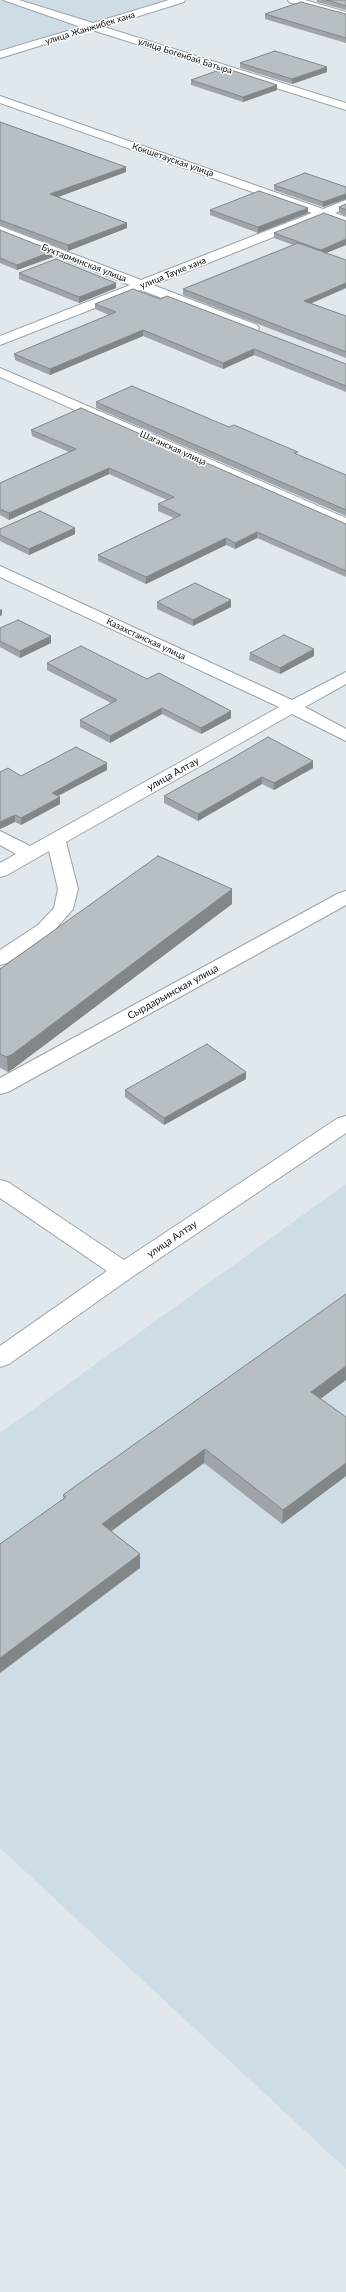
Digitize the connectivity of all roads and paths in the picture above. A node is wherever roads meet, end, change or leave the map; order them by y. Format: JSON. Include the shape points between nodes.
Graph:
{"nodes":[{"id":1,"x":8,"y":0,"type":"edge"},
{"id":2,"x":180,"y":0,"type":"edge"},
{"id":3,"x":293,"y":0,"type":"edge"},
{"id":4,"x":346,"y":16,"type":"edge"},
{"id":5,"x":93,"y":27,"type":"junction"},
{"id":6,"x":0,"y":55,"type":"edge"},
{"id":7,"x":0,"y":99,"type":"edge"},
{"id":8,"x":346,"y":107,"type":"edge"},
{"id":9,"x":346,"y":204,"type":"edge"},
{"id":10,"x":323,"y":213,"type":"junction"},
{"id":11,"x":346,"y":221,"type":"edge"},
{"id":12,"x":0,"y":230,"type":"edge"},
{"id":13,"x":142,"y":285,"type":"junction"},
{"id":14,"x":266,"y":334,"type":"edge"},
{"id":15,"x":0,"y":341,"type":"edge"},
{"id":16,"x":0,"y":372,"type":"edge"},
{"id":17,"x":346,"y":524,"type":"edge"},
{"id":18,"x":0,"y":571,"type":"edge"},
{"id":19,"x":346,"y":677,"type":"edge"},
{"id":20,"x":292,"y":707,"type":"junction"},
{"id":21,"x":346,"y":736,"type":"edge"},
{"id":22,"x":0,"y":837,"type":"edge"},
{"id":23,"x":56,"y":840,"type":"junction"},
{"id":24,"x":30,"y":854,"type":"junction"},
{"id":25,"x":0,"y":871,"type":"edge"},
{"id":26,"x":346,"y":897,"type":"edge"},
{"id":27,"x":0,"y":959,"type":"edge"},
{"id":28,"x":0,"y":1087,"type":"edge"},
{"id":29,"x":346,"y":1123,"type":"edge"},
{"id":30,"x":0,"y":1187,"type":"edge"},
{"id":31,"x":124,"y":1271,"type":"junction"},
{"id":32,"x":0,"y":1358,"type":"edge"}],
"edges":[{"from":1,"to":5,"type":"street","name":"улица Богенбай Батыра"},
{"from":2,"to":5,"type":"street","name":"улица Жанжибек хана"},
{"from":3,"to":4,"type":"street"},
{"from":5,"to":6,"type":"street","name":"улица Жанжибек хана"},
{"from":5,"to":8,"type":"street","name":"улица Богенбай Батыра"},
{"from":7,"to":10,"type":"street","name":"Кокшетауская улица"},
{"from":9,"to":10,"type":"street","name":"улица Тауке хана"},
{"from":10,"to":11,"type":"street","name":"Кокшетауская улица"},
{"from":10,"to":13,"type":"street","name":"улица Тауке хана"},
{"from":12,"to":13,"type":"street","name":"Бухтарминская улица"},
{"from":13,"to":14,"type":"street","name":"Бухтарминская улица"},
{"from":13,"to":15,"type":"street","name":"улица Тауке хана"},
{"from":16,"to":17,"type":"street","name":"Шаганская улица"},
{"from":18,"to":20,"type":"street","name":"Казахстанская улица"},
{"from":19,"to":20,"type":"street","name":"улица Алтау"},
{"from":20,"to":21,"type":"street","name":"Казахстанская улица"},
{"from":20,"to":23,"type":"street","name":"улица Алтау"},
{"from":22,"to":24,"type":"street"},
{"from":23,"to":24,"type":"street","name":"улица Алтау"},
{"from":23,"to":27,"type":"street","via":[[68,889],[63,909],[45,929]]},
{"from":24,"to":25,"type":"street","name":"улица Алтау"},
{"from":26,"to":28,"type":"street","name":"Сырдарьинская улица"},
{"from":29,"to":31,"type":"street","name":"улица Алтау"},
{"from":30,"to":31,"type":"street"},
{"from":31,"to":32,"type":"street","name":"улица Алтау"}]}
